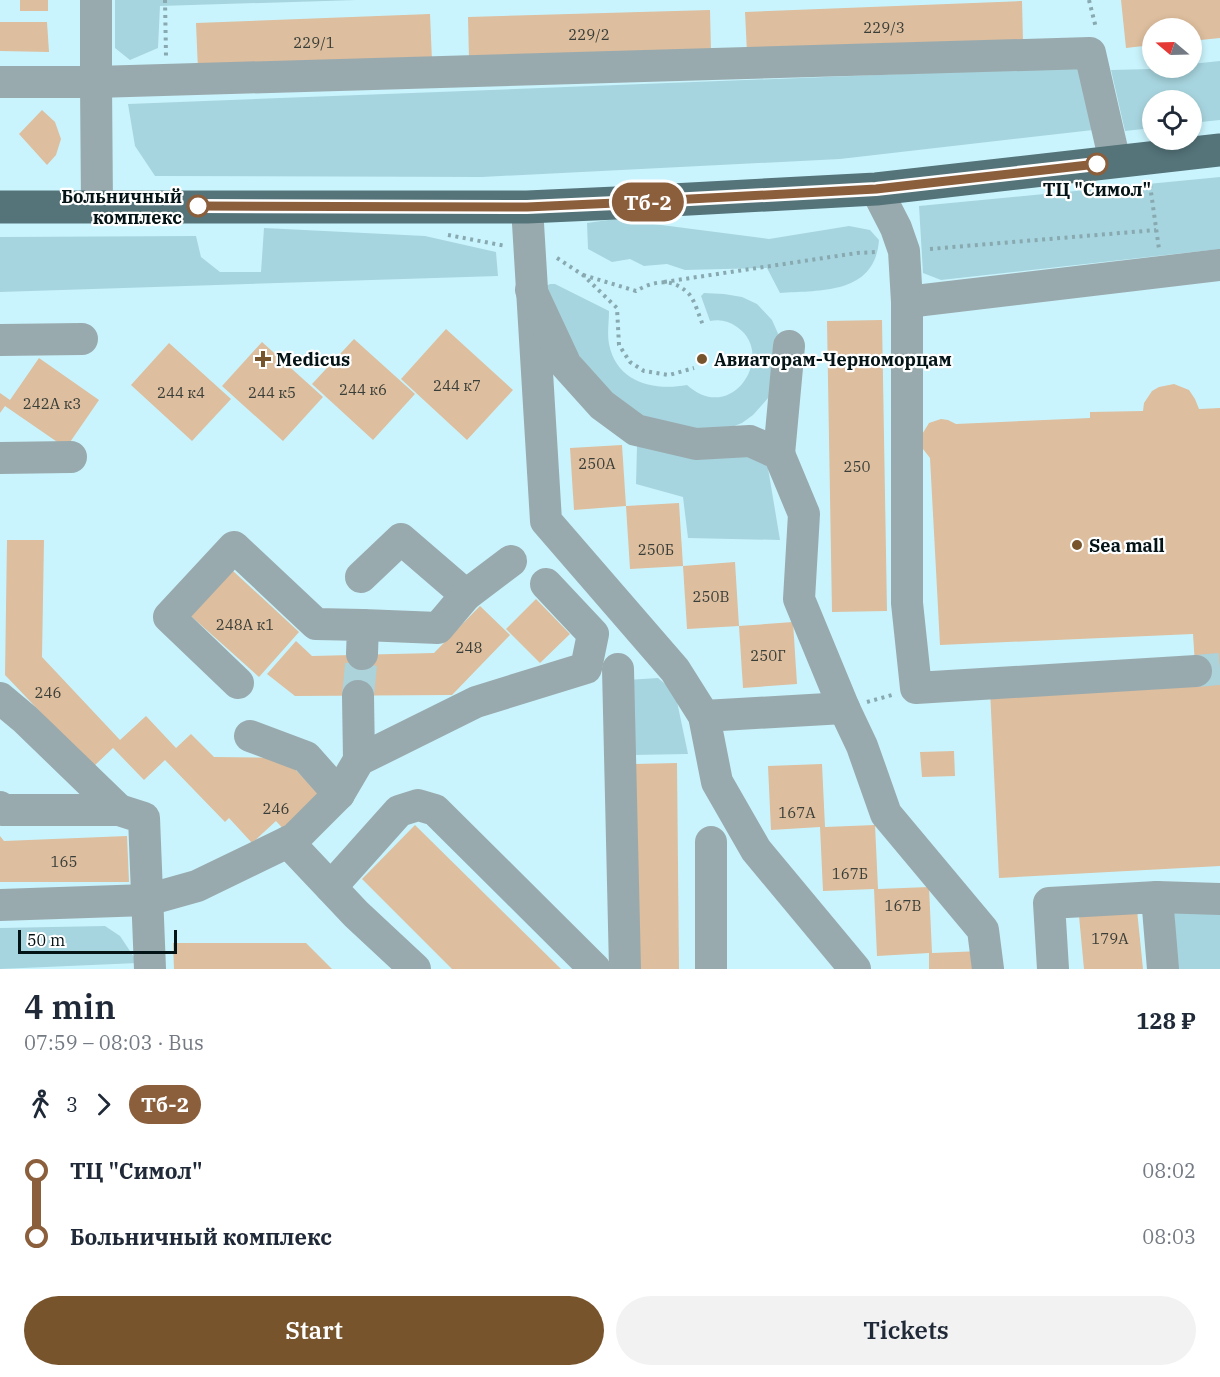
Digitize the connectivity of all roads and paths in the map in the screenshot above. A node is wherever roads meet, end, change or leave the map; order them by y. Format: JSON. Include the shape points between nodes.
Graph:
{"nodes":[{"id":1,"x":96,"y":0,"type":"edge"},
{"id":2,"x":165,"y":0,"type":"edge"},
{"id":3,"x":165,"y":81,"type":"junction"},
{"id":4,"x":0,"y":82,"type":"edge"},
{"id":5,"x":96,"y":82,"type":"junction"},
{"id":6,"x":1220,"y":150,"type":"edge"},
{"id":7,"x":1115,"y":162,"type":"junction"},
{"id":8,"x":1150,"y":183,"type":"dead end"},
{"id":9,"x":876,"y":189,"type":"junction"},
{"id":10,"x":0,"y":207,"type":"edge"},
{"id":11,"x":97,"y":207,"type":"junction"},
{"id":12,"x":527,"y":207,"type":"junction"},
{"id":13,"x":1156,"y":230,"type":"junction"},
{"id":14,"x":920,"y":250,"type":"dead end"},
{"id":15,"x":878,"y":252,"type":"dead end"},
{"id":16,"x":1160,"y":255,"type":"dead end"},
{"id":17,"x":555,"y":257,"type":"dead end"},
{"id":18,"x":1220,"y":265,"type":"edge"},
{"id":19,"x":583,"y":275,"type":"junction"},
{"id":20,"x":664,"y":282,"type":"junction"},
{"id":21,"x":531,"y":290,"type":"junction"},
{"id":22,"x":907,"y":302,"type":"junction"},
{"id":23,"x":703,"y":325,"type":"dead end"},
{"id":24,"x":82,"y":339,"type":"dead end"},
{"id":25,"x":0,"y":340,"type":"edge"},
{"id":26,"x":789,"y":346,"type":"dead end"},
{"id":27,"x":693,"y":368,"type":"dead end"},
{"id":28,"x":779,"y":454,"type":"junction"},
{"id":29,"x":71,"y":457,"type":"dead end"},
{"id":30,"x":0,"y":458,"type":"edge"},
{"id":31,"x":511,"y":561,"type":"dead end"},
{"id":32,"x":361,"y":577,"type":"dead end"},
{"id":33,"x":546,"y":584,"type":"dead end"},
{"id":34,"x":466,"y":595,"type":"junction"},
{"id":35,"x":586,"y":668,"type":"junction"},
{"id":36,"x":618,"y":669,"type":"junction"},
{"id":37,"x":675,"y":670,"type":"junction"},
{"id":38,"x":1196,"y":671,"type":"tunnel mouth"},
{"id":39,"x":238,"y":682,"type":"dead end"},
{"id":40,"x":916,"y":688,"type":"junction"},
{"id":41,"x":358,"y":696,"type":"tunnel mouth"},
{"id":42,"x":0,"y":698,"type":"edge"},
{"id":43,"x":844,"y":708,"type":"junction"},
{"id":44,"x":704,"y":716,"type":"junction"},
{"id":45,"x":250,"y":736,"type":"dead end"},
{"id":46,"x":359,"y":760,"type":"junction"},
{"id":47,"x":339,"y":794,"type":"junction"},
{"id":48,"x":0,"y":807,"type":"edge"},
{"id":49,"x":119,"y":810,"type":"junction"},
{"id":50,"x":288,"y":842,"type":"junction"},
{"id":51,"x":711,"y":842,"type":"dead end"},
{"id":52,"x":331,"y":887,"type":"junction"},
{"id":53,"x":1157,"y":897,"type":"junction"},
{"id":54,"x":1220,"y":898,"type":"edge"},
{"id":55,"x":147,"y":900,"type":"junction"},
{"id":56,"x":0,"y":905,"type":"edge"},
{"id":57,"x":150,"y":969,"type":"edge"},
{"id":58,"x":416,"y":969,"type":"edge"},
{"id":59,"x":595,"y":969,"type":"edge"},
{"id":60,"x":625,"y":969,"type":"edge"},
{"id":61,"x":711,"y":969,"type":"edge"},
{"id":62,"x":855,"y":969,"type":"edge"},
{"id":63,"x":988,"y":969,"type":"edge"},
{"id":64,"x":1053,"y":969,"type":"edge"},
{"id":65,"x":1163,"y":969,"type":"edge"}],
"edges":[{"from":1,"to":5,"type":"street"},
{"from":2,"to":3,"type":"path"},
{"from":3,"to":5,"type":"street"},
{"from":3,"to":7,"type":"street","via":[[1090,53]]},
{"from":4,"to":5,"type":"street"},
{"from":5,"to":11,"type":"street"},
{"from":6,"to":7,"type":"main road"},
{"from":7,"to":9,"type":"main road"},
{"from":8,"to":13,"type":"path"},
{"from":9,"to":12,"type":"main road"},
{"from":9,"to":22,"type":"street","via":[[904,251]]},
{"from":10,"to":11,"type":"main road"},
{"from":11,"to":12,"type":"main road"},
{"from":12,"to":21,"type":"street"},
{"from":13,"to":14,"type":"path"},
{"from":13,"to":16,"type":"path"},
{"from":15,"to":20,"type":"path"},
{"from":17,"to":19,"type":"path"},
{"from":18,"to":22,"type":"street"},
{"from":19,"to":20,"type":"path","via":[[636,291]]},
{"from":19,"to":27,"type":"path","via":[[617,308],[619,345],[630,362],[644,371],[669,375]]},
{"from":20,"to":23,"type":"path","via":[[689,295]]},
{"from":21,"to":28,"type":"street","via":[[566,365],[602,405],[636,430],[696,444],[750,441]]},
{"from":21,"to":37,"type":"street","via":[[546,521]]},
{"from":22,"to":40,"type":"street","via":[[907,603]]},
{"from":24,"to":25,"type":"street"},
{"from":26,"to":28,"type":"street"},
{"from":28,"to":43,"type":"street","via":[[804,514],[799,599]]},
{"from":29,"to":30,"type":"street"},
{"from":31,"to":34,"type":"street"},
{"from":32,"to":34,"type":"street","via":[[401,539]]},
{"from":33,"to":35,"type":"street","via":[[593,634]]},
{"from":34,"to":39,"type":"street","via":[[438,628],[362,640],[316,624],[234,547],[169,617]]},
{"from":35,"to":36,"type":"street"},
{"from":35,"to":46,"type":"street","via":[[476,702]]},
{"from":36,"to":37,"type":"street"},
{"from":36,"to":60,"type":"street"},
{"from":37,"to":44,"type":"street"},
{"from":38,"to":40,"type":"street"},
{"from":40,"to":43,"type":"path"},
{"from":41,"to":46,"type":"street"},
{"from":42,"to":49,"type":"street"},
{"from":43,"to":44,"type":"street"},
{"from":43,"to":63,"type":"street","via":[[886,814],[983,930]]},
{"from":44,"to":62,"type":"street","via":[[717,782],[756,850]]},
{"from":45,"to":47,"type":"street","via":[[306,757]]},
{"from":46,"to":47,"type":"street"},
{"from":47,"to":50,"type":"street"},
{"from":48,"to":49,"type":"street"},
{"from":49,"to":55,"type":"street","via":[[144,818]]},
{"from":50,"to":52,"type":"street"},
{"from":50,"to":55,"type":"street","via":[[197,886]]},
{"from":51,"to":61,"type":"street"},
{"from":52,"to":58,"type":"street"},
{"from":52,"to":59,"type":"street","via":[[399,811],[418,805],[435,810]]},
{"from":53,"to":54,"type":"street"},
{"from":53,"to":64,"type":"street","via":[[1049,903]]},
{"from":53,"to":65,"type":"street"},
{"from":55,"to":56,"type":"street"},
{"from":55,"to":57,"type":"street"}]}
